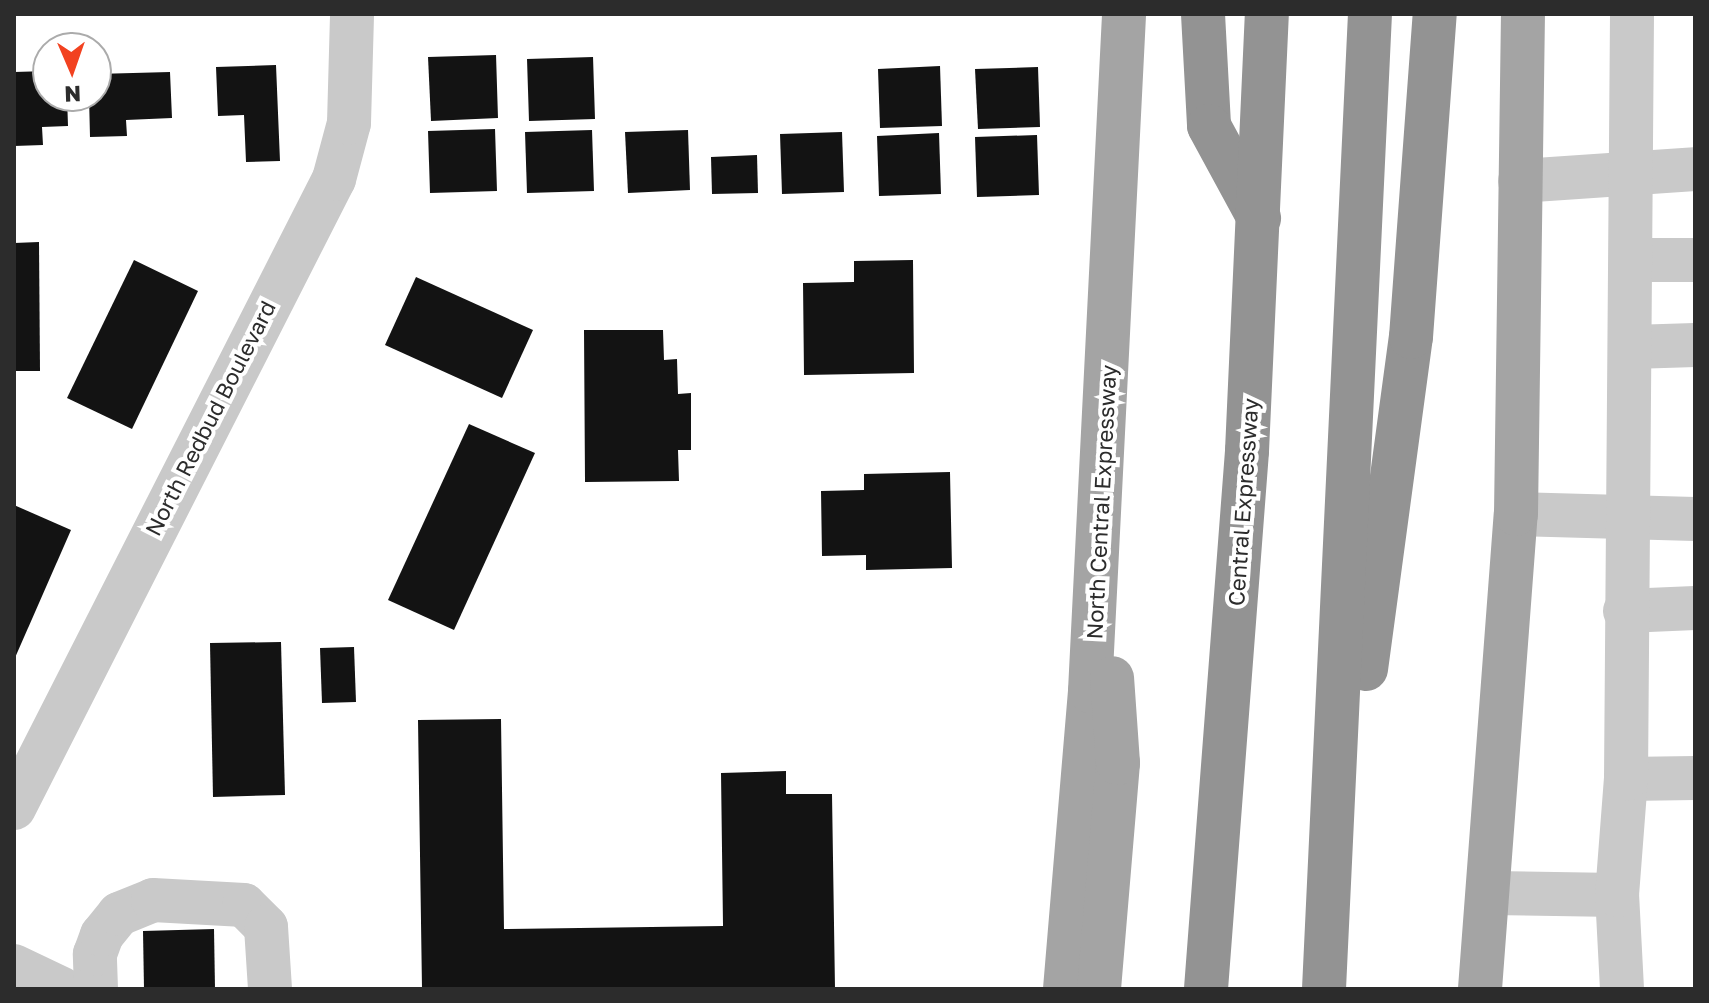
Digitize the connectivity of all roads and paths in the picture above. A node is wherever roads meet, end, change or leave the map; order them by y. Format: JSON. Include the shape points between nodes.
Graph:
{"nodes":[{"id":1,"x":352,"y":14,"type":"edge"},
{"id":2,"x":1124,"y":14,"type":"edge"},
{"id":3,"x":1203,"y":14,"type":"edge"},
{"id":4,"x":1267,"y":14,"type":"edge"},
{"id":5,"x":1370,"y":14,"type":"edge"},
{"id":6,"x":1435,"y":14,"type":"edge"},
{"id":7,"x":1523,"y":14,"type":"edge"},
{"id":8,"x":1632,"y":14,"type":"edge"},
{"id":9,"x":1695,"y":169,"type":"edge"},
{"id":10,"x":1632,"y":170,"type":"junction"},
{"id":11,"x":1520,"y":181,"type":"junction"},
{"id":12,"x":1259,"y":218,"type":"junction"},
{"id":13,"x":1632,"y":260,"type":"junction"},
{"id":14,"x":1695,"y":260,"type":"edge"},
{"id":15,"x":1695,"y":345,"type":"edge"},
{"id":16,"x":1632,"y":347,"type":"junction"},
{"id":17,"x":1516,"y":514,"type":"junction"},
{"id":18,"x":1695,"y":519,"type":"edge"},
{"id":19,"x":1627,"y":520,"type":"junction"},
{"id":20,"x":1098,"y":560,"type":"junction"},
{"id":21,"x":1695,"y":608,"type":"edge"},
{"id":22,"x":1625,"y":611,"type":"junction"},
{"id":23,"x":1695,"y":778,"type":"edge"},
{"id":24,"x":1626,"y":779,"type":"junction"},
{"id":25,"x":14,"y":808,"type":"edge"},
{"id":26,"x":1490,"y":893,"type":"junction"},
{"id":27,"x":1617,"y":895,"type":"junction"},
{"id":28,"x":14,"y":966,"type":"edge"},
{"id":29,"x":1326,"y":971,"type":"edge"},
{"id":30,"x":62,"y":989,"type":"edge"},
{"id":31,"x":96,"y":989,"type":"edge"},
{"id":32,"x":270,"y":989,"type":"edge"},
{"id":33,"x":1065,"y":989,"type":"edge"},
{"id":34,"x":1099,"y":989,"type":"edge"},
{"id":35,"x":1206,"y":989,"type":"edge"},
{"id":36,"x":1480,"y":989,"type":"edge"},
{"id":37,"x":1622,"y":989,"type":"edge"}],
"edges":[{"from":1,"to":25,"type":"street","name":"North Redbud Boulevard","via":[[349,123],[334,179]]},
{"from":2,"to":20,"type":"main road","name":"North Central Expressway"},
{"from":3,"to":12,"type":"highway","via":[[1209,126]]},
{"from":4,"to":12,"type":"highway","name":"Central Expressway"},
{"from":5,"to":29,"type":"highway"},
{"from":6,"to":29,"type":"highway","via":[[1411,337]]},
{"from":7,"to":11,"type":"main road"},
{"from":8,"to":10,"type":"street"},
{"from":9,"to":10,"type":"street"},
{"from":10,"to":11,"type":"street"},
{"from":10,"to":13,"type":"street"},
{"from":11,"to":17,"type":"main road"},
{"from":12,"to":35,"type":"highway","name":"Central Expressway","via":[[1241,550]]},
{"from":13,"to":14,"type":"street"},
{"from":13,"to":16,"type":"street"},
{"from":15,"to":16,"type":"street"},
{"from":16,"to":19,"type":"street"},
{"from":17,"to":19,"type":"street"},
{"from":17,"to":26,"type":"main road"},
{"from":18,"to":19,"type":"street"},
{"from":19,"to":22,"type":"street"},
{"from":20,"to":33,"type":"main road","name":"North Central Expressway"},
{"from":20,"to":34,"type":"main road","via":[[1118,724]]},
{"from":21,"to":22,"type":"street"},
{"from":22,"to":24,"type":"street"},
{"from":23,"to":24,"type":"street"},
{"from":24,"to":27,"type":"street"},
{"from":26,"to":27,"type":"street"},
{"from":26,"to":36,"type":"main road"},
{"from":27,"to":37,"type":"street"},
{"from":28,"to":30,"type":"street"},
{"from":31,"to":32,"type":"street","via":[[102,935],[132,906],[167,900],[222,901],[256,915],[268,939]]}]}
